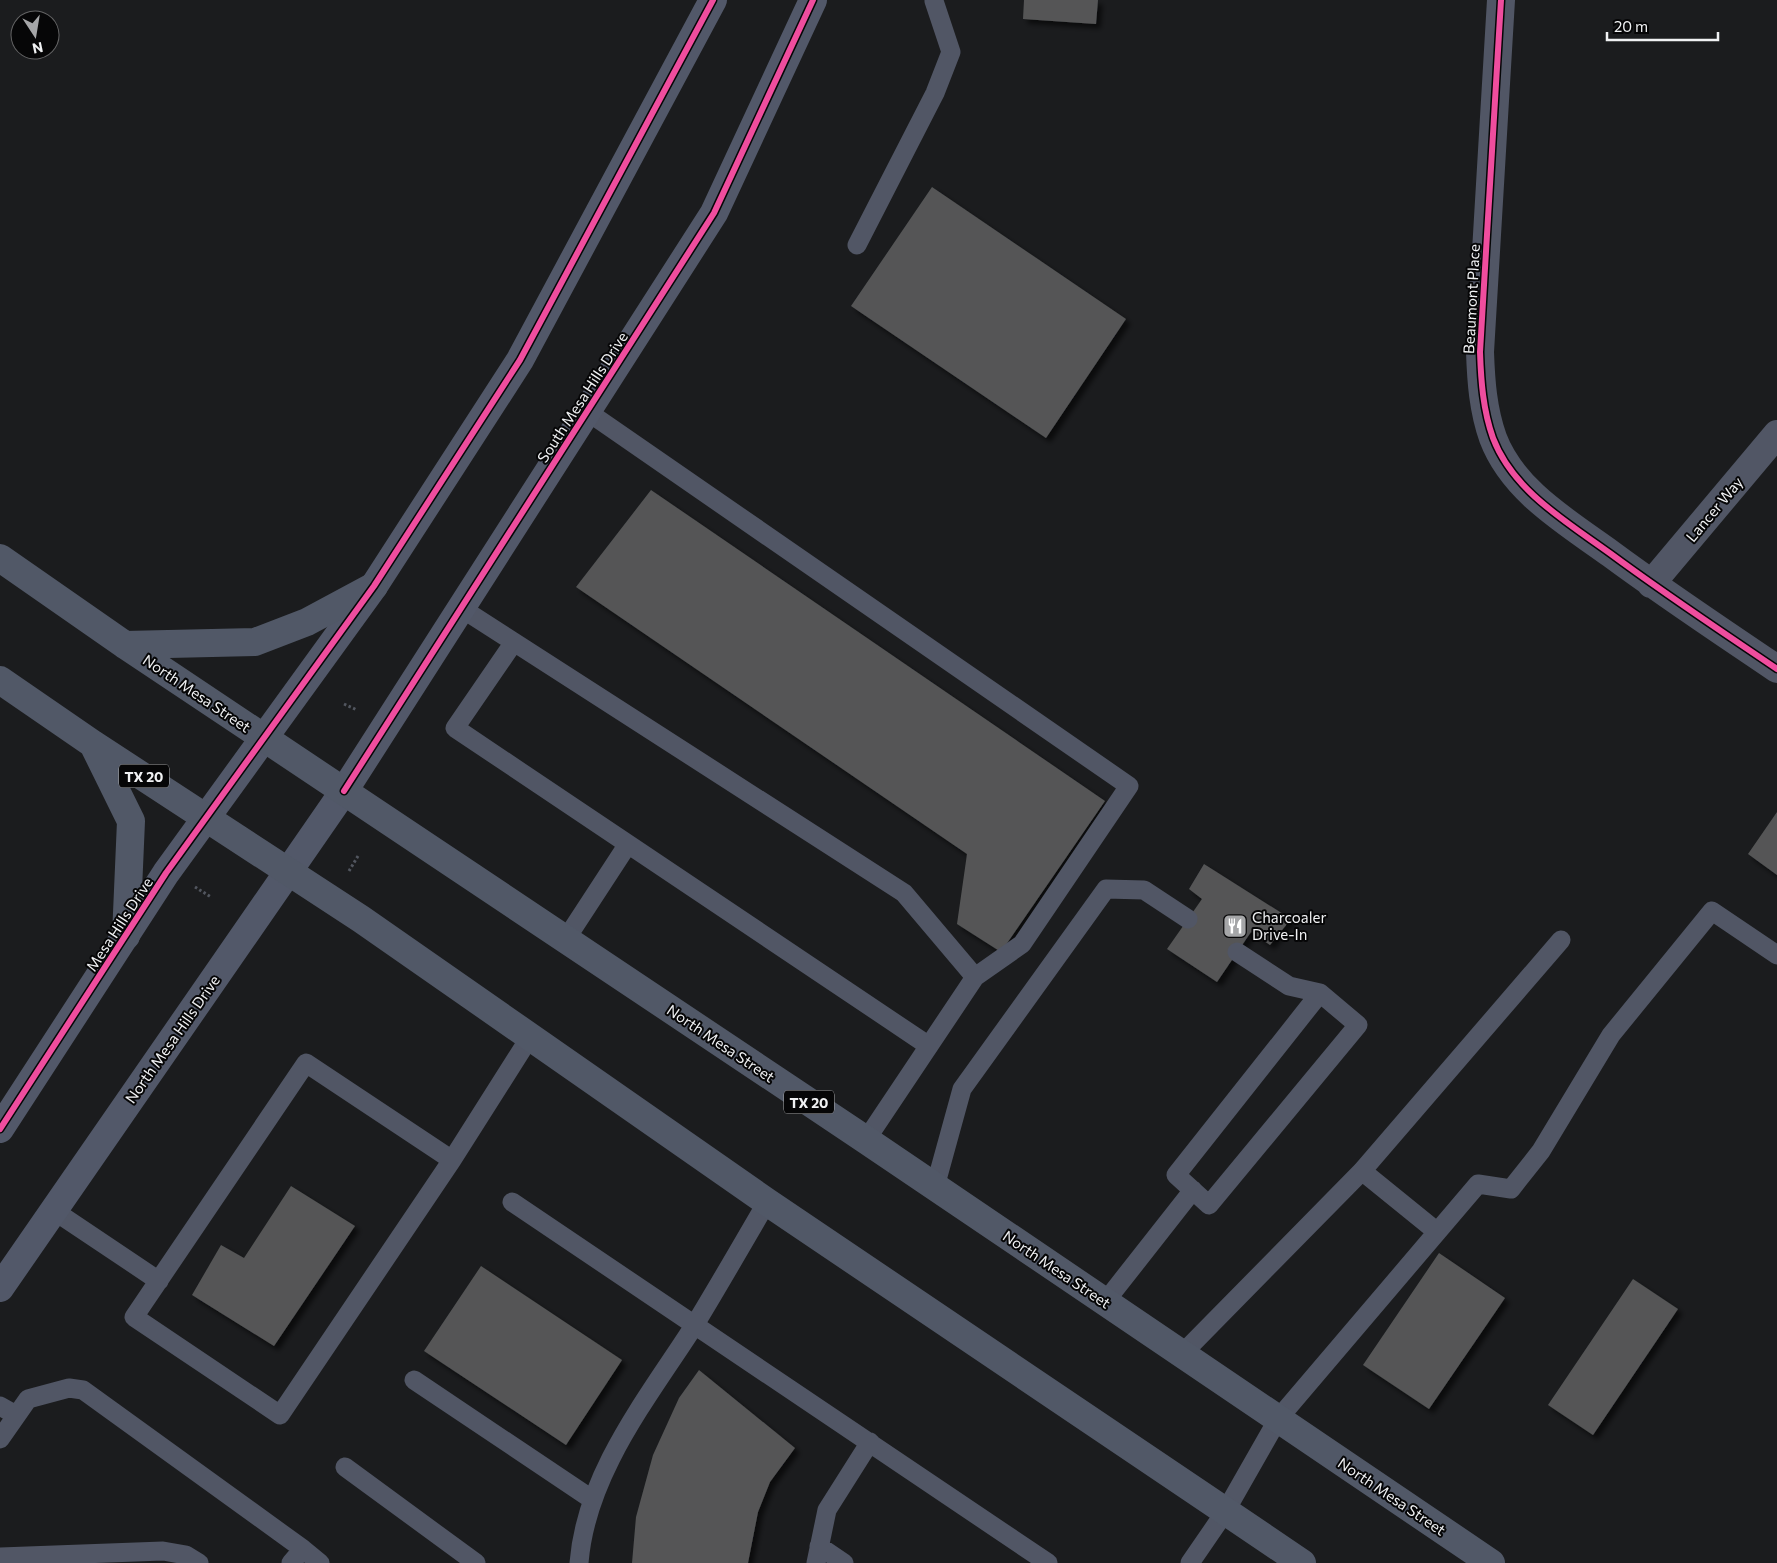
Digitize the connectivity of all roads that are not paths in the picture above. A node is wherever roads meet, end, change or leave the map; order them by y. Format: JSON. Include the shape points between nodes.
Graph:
{"nodes":[{"id":1,"x":713,"y":0,"type":"edge"},
{"id":2,"x":813,"y":0,"type":"edge"},
{"id":3,"x":927,"y":0,"type":"edge"},
{"id":4,"x":935,"y":0,"type":"edge"},
{"id":5,"x":1501,"y":0,"type":"edge"},
{"id":6,"x":857,"y":245,"type":"dead end"},
{"id":7,"x":588,"y":412,"type":"junction"},
{"id":8,"x":1777,"y":434,"type":"edge"},
{"id":9,"x":0,"y":558,"type":"edge"},
{"id":10,"x":1652,"y":584,"type":"junction"},
{"id":11,"x":374,"y":586,"type":"junction"},
{"id":12,"x":461,"y":608,"type":"junction"},
{"id":13,"x":514,"y":642,"type":"junction"},
{"id":14,"x":125,"y":645,"type":"junction"},
{"id":15,"x":1777,"y":669,"type":"edge"},
{"id":16,"x":0,"y":680,"type":"edge"},
{"id":17,"x":266,"y":738,"type":"junction"},
{"id":18,"x":93,"y":744,"type":"junction"},
{"id":19,"x":344,"y":791,"type":"junction"},
{"id":20,"x":207,"y":818,"type":"junction"},
{"id":21,"x":628,"y":844,"type":"junction"},
{"id":22,"x":288,"y":871,"type":"junction"},
{"id":23,"x":1188,"y":919,"type":"dead end"},
{"id":24,"x":126,"y":936,"type":"junction"},
{"id":25,"x":566,"y":939,"type":"junction"},
{"id":26,"x":1561,"y":940,"type":"dead end"},
{"id":27,"x":1237,"y":952,"type":"dead end"},
{"id":28,"x":1777,"y":954,"type":"edge"},
{"id":29,"x":975,"y":977,"type":"junction"},
{"id":30,"x":1320,"y":993,"type":"junction"},
{"id":31,"x":530,"y":1037,"type":"junction"},
{"id":32,"x":929,"y":1046,"type":"junction"},
{"id":33,"x":1,"y":1127,"type":"edge"},
{"id":34,"x":866,"y":1140,"type":"junction"},
{"id":35,"x":452,"y":1160,"type":"junction"},
{"id":36,"x":1362,"y":1171,"type":"junction"},
{"id":37,"x":935,"y":1187,"type":"junction"},
{"id":38,"x":1193,"y":1190,"type":"junction"},
{"id":39,"x":512,"y":1202,"type":"dead end"},
{"id":40,"x":767,"y":1202,"type":"junction"},
{"id":41,"x":53,"y":1210,"type":"junction"},
{"id":42,"x":1436,"y":1231,"type":"junction"},
{"id":43,"x":159,"y":1280,"type":"junction"},
{"id":44,"x":0,"y":1288,"type":"edge"},
{"id":45,"x":1105,"y":1302,"type":"junction"},
{"id":46,"x":695,"y":1324,"type":"junction"},
{"id":47,"x":1182,"y":1354,"type":"junction"},
{"id":48,"x":414,"y":1380,"type":"dead end"},
{"id":49,"x":0,"y":1406,"type":"edge"},
{"id":50,"x":16,"y":1416,"type":"junction"},
{"id":51,"x":1278,"y":1419,"type":"junction"},
{"id":52,"x":0,"y":1439,"type":"edge"},
{"id":53,"x":870,"y":1442,"type":"junction"},
{"id":54,"x":345,"y":1467,"type":"dead end"},
{"id":55,"x":593,"y":1500,"type":"junction"},
{"id":56,"x":1225,"y":1512,"type":"junction"},
{"id":57,"x":303,"y":1548,"type":"junction"},
{"id":58,"x":818,"y":1555,"type":"edge"},
{"id":59,"x":0,"y":1557,"type":"edge"},
{"id":60,"x":199,"y":1563,"type":"edge"},
{"id":61,"x":291,"y":1563,"type":"edge"},
{"id":62,"x":320,"y":1563,"type":"edge"},
{"id":63,"x":476,"y":1563,"type":"edge"},
{"id":64,"x":579,"y":1563,"type":"edge"},
{"id":65,"x":844,"y":1563,"type":"edge"},
{"id":66,"x":1048,"y":1563,"type":"edge"},
{"id":67,"x":1190,"y":1563,"type":"edge"},
{"id":68,"x":1302,"y":1563,"type":"edge"},
{"id":69,"x":1491,"y":1563,"type":"edge"}],
"edges":[{"from":1,"to":11,"type":"street","via":[[520,360]]},
{"from":2,"to":7,"type":"street","name":"South Mesa Hills Drive","via":[[714,213]]},
{"from":3,"to":4,"type":"lane"},
{"from":4,"to":6,"type":"lane","via":[[951,52],[935,93]]},
{"from":5,"to":10,"type":"street","name":"Beaumont Place","via":[[1480,352],[1482,396],[1494,439],[1517,478],[1542,504]]},
{"from":7,"to":12,"type":"street","name":"South Mesa Hills Drive"},
{"from":7,"to":29,"type":"lane","via":[[1129,786],[1022,944]]},
{"from":8,"to":10,"type":"street","name":"Lancer Way"},
{"from":9,"to":14,"type":"main road","name":"North Mesa Street","number":"TX 20"},
{"from":10,"to":15,"type":"street","name":"Beaumont Place"},
{"from":11,"to":14,"type":"main road","via":[[307,622],[255,642]]},
{"from":11,"to":17,"type":"street"},
{"from":12,"to":13,"type":"lane"},
{"from":12,"to":19,"type":"street","name":"South Mesa Hills Drive"},
{"from":13,"to":21,"type":"lane","via":[[455,728]]},
{"from":13,"to":29,"type":"lane","via":[[904,893]]},
{"from":14,"to":17,"type":"main road","name":"North Mesa Street","number":"TX 20"},
{"from":16,"to":18,"type":"main road","number":"TX 20"},
{"from":17,"to":19,"type":"main road","name":"North Mesa Street","number":"TX 20"},
{"from":17,"to":20,"type":"street","name":"Mesa Hills Drive"},
{"from":18,"to":20,"type":"main road","number":"TX 20"},
{"from":18,"to":24,"type":"main road","via":[[131,821]]},
{"from":19,"to":22,"type":"street","name":"North Mesa Hills Drive"},
{"from":19,"to":25,"type":"main road","name":"North Mesa Street","number":"TX 20"},
{"from":20,"to":22,"type":"main road","number":"TX 20"},
{"from":20,"to":24,"type":"street","name":"Mesa Hills Drive","via":[[166,873]]},
{"from":21,"to":25,"type":"lane"},
{"from":21,"to":32,"type":"lane"},
{"from":22,"to":31,"type":"main road","number":"TX 20"},
{"from":22,"to":41,"type":"street","name":"North Mesa Hills Drive"},
{"from":23,"to":37,"type":"lane","via":[[1144,890],[1106,889],[962,1089]]},
{"from":24,"to":33,"type":"street","name":"Mesa Hills Drive"},
{"from":25,"to":34,"type":"main road","name":"North Mesa Street","number":"TX 20"},
{"from":26,"to":36,"type":"lane"},
{"from":27,"to":30,"type":"lane","via":[[1288,986]]},
{"from":28,"to":42,"type":"lane","via":[[1712,911],[1611,1035],[1541,1151],[1511,1189],[1478,1184]]},
{"from":29,"to":32,"type":"lane"},
{"from":30,"to":38,"type":"lane","via":[[1176,1175]]},
{"from":30,"to":38,"type":"lane","via":[[1358,1025],[1209,1205]]},
{"from":31,"to":35,"type":"lane"},
{"from":31,"to":40,"type":"main road","number":"TX 20"},
{"from":32,"to":34,"type":"lane"},
{"from":34,"to":37,"type":"main road","name":"North Mesa Street","number":"TX 20"},
{"from":35,"to":43,"type":"lane","via":[[306,1063]]},
{"from":35,"to":43,"type":"lane","via":[[280,1415],[134,1317]]},
{"from":36,"to":42,"type":"lane"},
{"from":36,"to":47,"type":"lane"},
{"from":37,"to":45,"type":"main road","name":"North Mesa Street","number":"TX 20"},
{"from":38,"to":45,"type":"lane"},
{"from":39,"to":46,"type":"lane"},
{"from":40,"to":46,"type":"lane"},
{"from":40,"to":56,"type":"main road","number":"TX 20"},
{"from":41,"to":43,"type":"lane"},
{"from":41,"to":44,"type":"street","name":"North Mesa Hills Drive"},
{"from":42,"to":51,"type":"lane"},
{"from":45,"to":47,"type":"main road","name":"North Mesa Street","number":"TX 20"},
{"from":46,"to":53,"type":"lane"},
{"from":46,"to":55,"type":"lane","via":[[618,1444]]},
{"from":47,"to":51,"type":"main road","name":"North Mesa Street","number":"TX 20"},
{"from":48,"to":55,"type":"lane"},
{"from":49,"to":50,"type":"lane"},
{"from":50,"to":52,"type":"lane"},
{"from":50,"to":57,"type":"lane","via":[[28,1399],[69,1388],[83,1390]]},
{"from":51,"to":56,"type":"lane"},
{"from":51,"to":69,"type":"main road","name":"North Mesa Street","number":"TX 20"},
{"from":53,"to":58,"type":"lane","via":[[827,1510]]},
{"from":53,"to":66,"type":"lane"},
{"from":54,"to":63,"type":"lane"},
{"from":55,"to":64,"type":"lane","via":[[581,1541]]},
{"from":56,"to":67,"type":"lane"},
{"from":56,"to":68,"type":"main road","number":"TX 20"},
{"from":57,"to":61,"type":"lane"},
{"from":57,"to":62,"type":"lane"},
{"from":58,"to":65,"type":"lane"},
{"from":59,"to":60,"type":"lane","via":[[163,1551],[186,1555]]}]}
